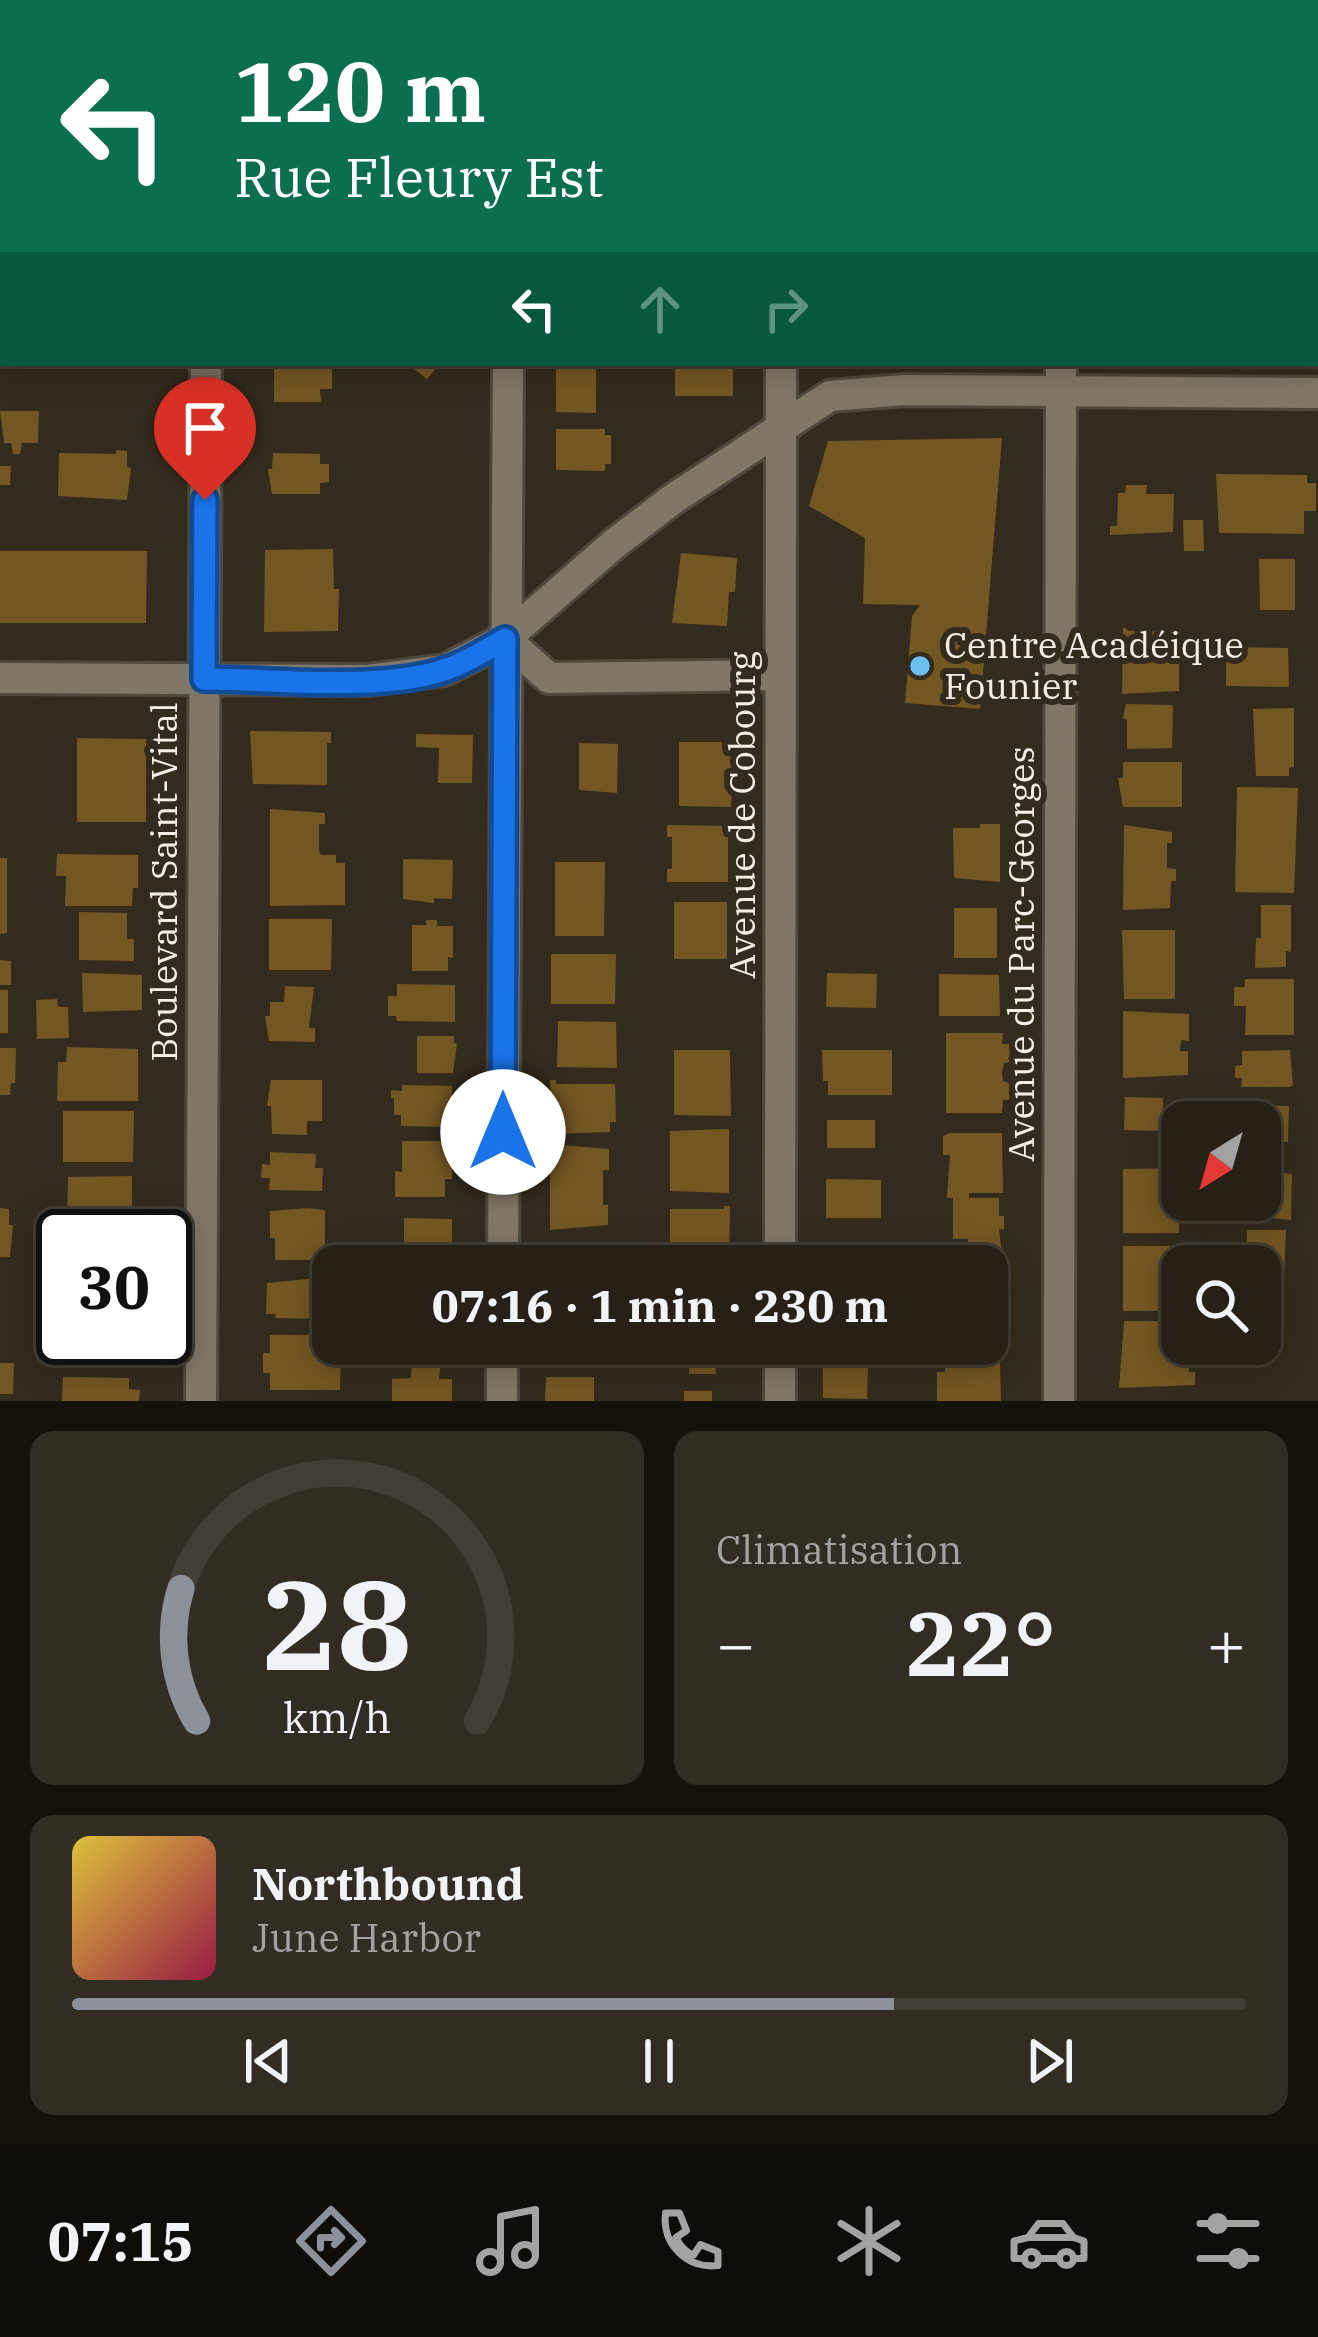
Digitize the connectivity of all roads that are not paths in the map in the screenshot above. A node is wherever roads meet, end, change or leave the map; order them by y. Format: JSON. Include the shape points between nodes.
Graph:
{"nodes":[{"id":1,"x":206,"y":366,"type":"edge"},
{"id":2,"x":508,"y":366,"type":"edge"},
{"id":3,"x":781,"y":366,"type":"edge"},
{"id":4,"x":1061,"y":377,"type":"edge"},
{"id":5,"x":1318,"y":393,"type":"edge"},
{"id":6,"x":783,"y":427,"type":"junction"},
{"id":7,"x":505,"y":639,"type":"junction"},
{"id":8,"x":780,"y":675,"type":"junction"},
{"id":9,"x":0,"y":678,"type":"edge"},
{"id":10,"x":204,"y":679,"type":"junction"},
{"id":11,"x":502,"y":1245,"type":"edge"},
{"id":12,"x":780,"y":1245,"type":"edge"},
{"id":13,"x":502,"y":1365,"type":"edge"},
{"id":14,"x":780,"y":1365,"type":"edge"},
{"id":15,"x":201,"y":1401,"type":"edge"},
{"id":16,"x":502,"y":1401,"type":"edge"},
{"id":17,"x":780,"y":1401,"type":"edge"},
{"id":18,"x":1059,"y":1401,"type":"edge"}],
"edges":[{"from":1,"to":10,"type":"street","name":"Boulevard Saint-Vital"},
{"from":2,"to":7,"type":"street"},
{"from":3,"to":6,"type":"street","name":"Avenue de Cobourg"},
{"from":4,"to":5,"type":"street"},
{"from":4,"to":6,"type":"street","via":[[830,396]]},
{"from":4,"to":18,"type":"street","name":"Avenue du Parc-Georges"},
{"from":6,"to":7,"type":"street","via":[[629,533]]},
{"from":6,"to":8,"type":"street","name":"Avenue de Cobourg"},
{"from":7,"to":8,"type":"street","via":[[549,677]]},
{"from":7,"to":10,"type":"street","via":[[445,670],[408,678]]},
{"from":7,"to":11,"type":"street"},
{"from":8,"to":12,"type":"street","name":"Avenue de Cobourg"},
{"from":9,"to":10,"type":"street"},
{"from":10,"to":15,"type":"street","name":"Boulevard Saint-Vital"},
{"from":13,"to":16,"type":"street"},
{"from":14,"to":17,"type":"street"}]}
